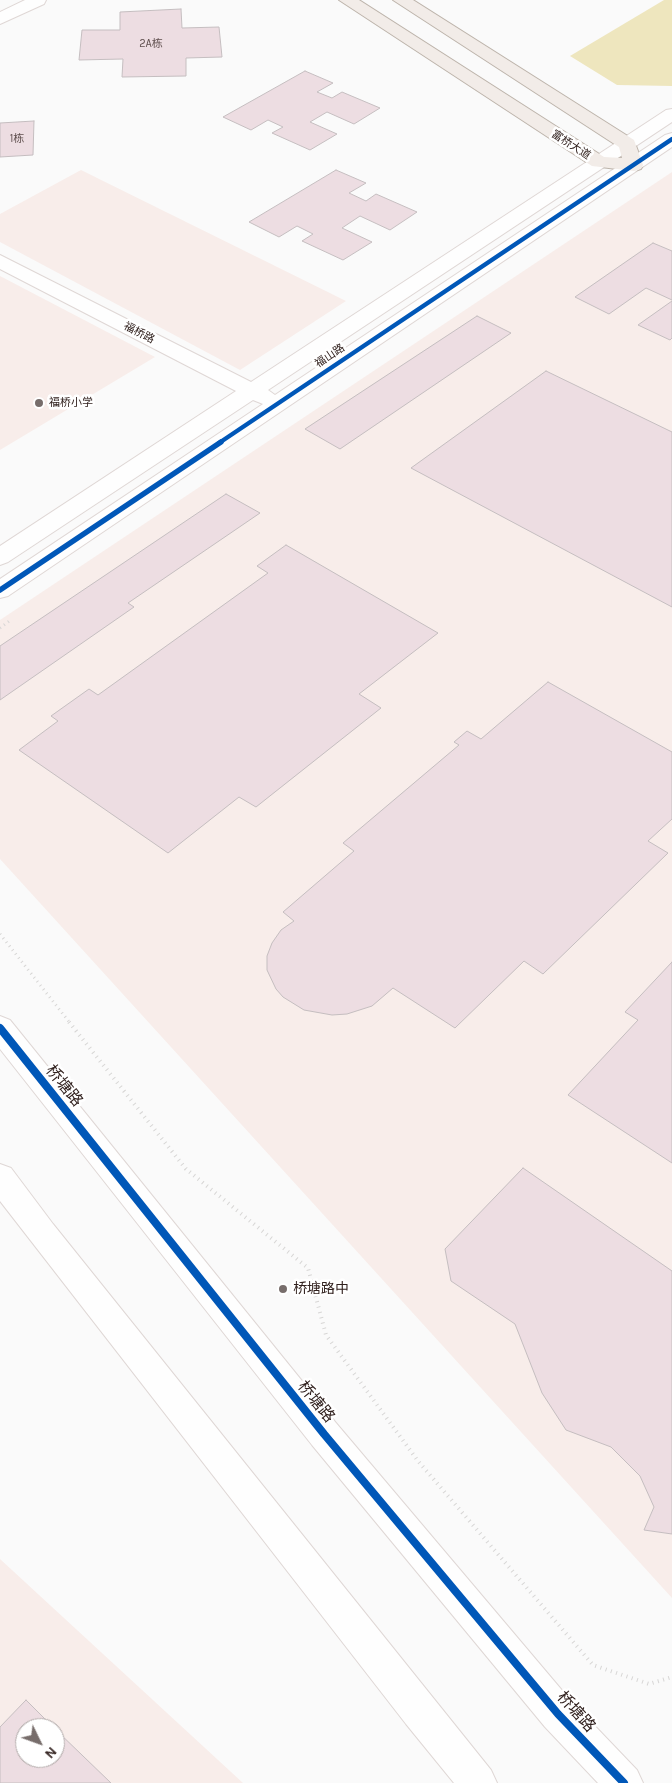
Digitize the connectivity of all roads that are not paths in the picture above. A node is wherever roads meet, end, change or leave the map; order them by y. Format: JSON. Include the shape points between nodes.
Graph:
{"nodes":[{"id":1,"x":38,"y":0,"type":"edge"},
{"id":2,"x":347,"y":0,"type":"edge"},
{"id":3,"x":401,"y":0,"type":"edge"},
{"id":4,"x":0,"y":19,"type":"edge"},
{"id":5,"x":672,"y":114,"type":"edge"},
{"id":6,"x":672,"y":139,"type":"edge"},
{"id":7,"x":626,"y":144,"type":"junction"},
{"id":8,"x":598,"y":162,"type":"junction"},
{"id":9,"x":634,"y":165,"type":"junction"},
{"id":10,"x":0,"y":261,"type":"edge"},
{"id":11,"x":252,"y":391,"type":"junction"},
{"id":12,"x":278,"y":404,"type":"junction"},
{"id":13,"x":0,"y":557,"type":"edge"},
{"id":14,"x":0,"y":590,"type":"edge"},
{"id":15,"x":0,"y":1028,"type":"edge"},
{"id":16,"x":0,"y":1177,"type":"edge"},
{"id":17,"x":478,"y":1783,"type":"edge"},
{"id":18,"x":624,"y":1783,"type":"edge"}],
"edges":[{"from":1,"to":4,"type":"street"},
{"from":2,"to":8,"type":"main road","name":"富桥大道"},
{"from":3,"to":7,"type":"main road"},
{"from":5,"to":7,"type":"street","name":"福山路"},
{"from":6,"to":9,"type":"street","name":"福山路"},
{"from":7,"to":8,"type":"street","name":"福山路"},
{"from":7,"to":9,"type":"main road"},
{"from":8,"to":9,"type":"main road","name":"富桥大道"},
{"from":8,"to":11,"type":"street","name":"福山路"},
{"from":9,"to":12,"type":"street","name":"福山路"},
{"from":10,"to":11,"type":"street","name":"福桥路"},
{"from":11,"to":12,"type":"street","name":"福桥路"},
{"from":11,"to":13,"type":"street","name":"福山路"},
{"from":12,"to":14,"type":"street","name":"福山路"},
{"from":15,"to":18,"type":"street","name":"桥塘路","via":[[330,1441],[558,1714]]},
{"from":16,"to":17,"type":"street","via":[[48,1242]]}]}
